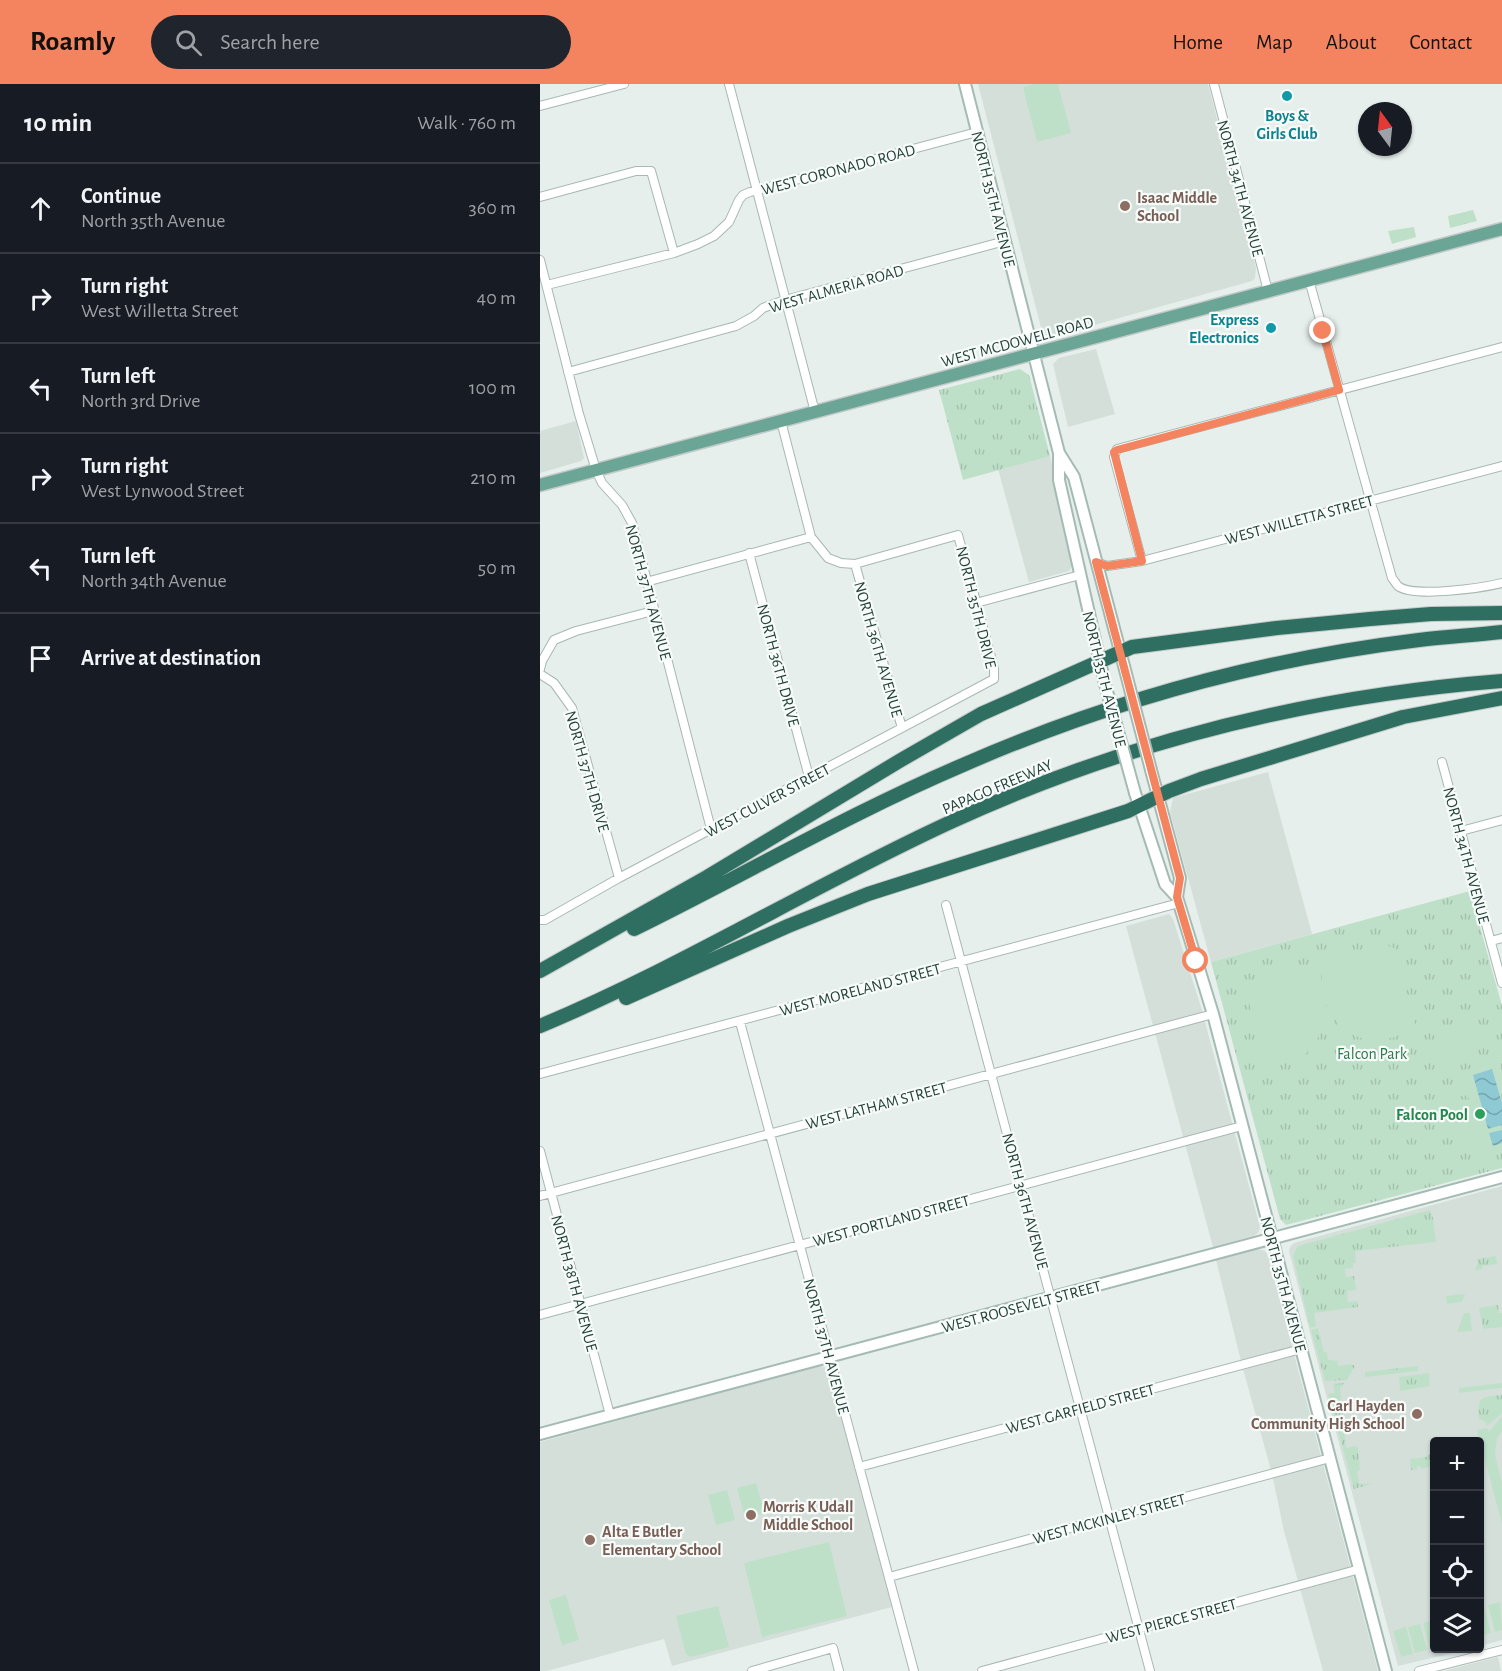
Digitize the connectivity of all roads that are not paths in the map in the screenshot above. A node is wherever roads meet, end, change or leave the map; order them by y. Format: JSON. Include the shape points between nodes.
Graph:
{"nodes":[{"id":1,"x":624,"y":84,"type":"edge"},
{"id":2,"x":729,"y":84,"type":"edge"},
{"id":3,"x":965,"y":84,"type":"edge"},
{"id":4,"x":1214,"y":84,"type":"edge"},
{"id":5,"x":540,"y":106,"type":"edge"},
{"id":6,"x":977,"y":132,"type":"junction"},
{"id":7,"x":757,"y":190,"type":"junction"},
{"id":8,"x":540,"y":197,"type":"edge"},
{"id":9,"x":1502,"y":229,"type":"edge"},
{"id":10,"x":1005,"y":241,"type":"junction"},
{"id":11,"x":674,"y":253,"type":"junction"},
{"id":12,"x":540,"y":260,"type":"edge"},
{"id":13,"x":1310,"y":280,"type":"junction"},
{"id":14,"x":547,"y":285,"type":"junction"},
{"id":15,"x":1268,"y":291,"type":"junction"},
{"id":16,"x":785,"y":300,"type":"junction"},
{"id":17,"x":1502,"y":347,"type":"edge"},
{"id":18,"x":1034,"y":354,"type":"junction"},
{"id":19,"x":568,"y":372,"type":"junction"},
{"id":20,"x":1339,"y":390,"type":"junction"},
{"id":21,"x":815,"y":412,"type":"junction"},
{"id":22,"x":781,"y":421,"type":"junction"},
{"id":23,"x":1059,"y":453,"type":"junction"},
{"id":24,"x":1502,"y":465,"type":"edge"},
{"id":25,"x":596,"y":470,"type":"junction"},
{"id":26,"x":540,"y":485,"type":"edge"},
{"id":27,"x":1370,"y":500,"type":"junction"},
{"id":28,"x":811,"y":537,"type":"junction"},
{"id":29,"x":749,"y":553,"type":"junction"},
{"id":30,"x":1142,"y":561,"type":"junction"},
{"id":31,"x":1096,"y":562,"type":"junction"},
{"id":32,"x":855,"y":564,"type":"junction"},
{"id":33,"x":1080,"y":575,"type":"junction"},
{"id":34,"x":646,"y":582,"type":"junction"},
{"id":35,"x":1502,"y":583,"type":"edge"},
{"id":36,"x":976,"y":603,"type":"junction"},
{"id":37,"x":653,"y":611,"type":"junction"},
{"id":38,"x":1502,"y":613,"type":"edge"},
{"id":39,"x":1502,"y":632,"type":"edge"},
{"id":40,"x":1122,"y":659,"type":"junction"},
{"id":41,"x":1100,"y":666,"type":"junction"},
{"id":42,"x":540,"y":669,"type":"edge"},
{"id":43,"x":540,"y":674,"type":"edge"},
{"id":44,"x":994,"y":679,"type":"joint"},
{"id":45,"x":1502,"y":681,"type":"edge"},
{"id":46,"x":1502,"y":698,"type":"edge"},
{"id":47,"x":902,"y":728,"type":"junction"},
{"id":48,"x":1442,"y":762,"type":"dead end"},
{"id":49,"x":810,"y":777,"type":"junction"},
{"id":50,"x":1156,"y":791,"type":"junction"},
{"id":51,"x":1137,"y":799,"type":"junction"},
{"id":52,"x":1502,"y":820,"type":"edge"},
{"id":53,"x":711,"y":829,"type":"junction"},
{"id":54,"x":1461,"y":831,"type":"junction"},
{"id":55,"x":619,"y":878,"type":"junction"},
{"id":56,"x":1178,"y":900,"type":"junction"},
{"id":57,"x":946,"y":905,"type":"dead end"},
{"id":58,"x":540,"y":920,"type":"edge"},
{"id":59,"x":1502,"y":938,"type":"edge"},
{"id":60,"x":1491,"y":941,"type":"junction"},
{"id":61,"x":962,"y":962,"type":"junction"},
{"id":62,"x":540,"y":972,"type":"edge"},
{"id":63,"x":1502,"y":983,"type":"edge"},
{"id":64,"x":1213,"y":1014,"type":"junction"},
{"id":65,"x":740,"y":1022,"type":"junction"},
{"id":66,"x":540,"y":1028,"type":"edge"},
{"id":67,"x":540,"y":1074,"type":"edge"},
{"id":68,"x":992,"y":1074,"type":"junction"},
{"id":69,"x":1242,"y":1126,"type":"junction"},
{"id":70,"x":770,"y":1133,"type":"junction"},
{"id":71,"x":540,"y":1151,"type":"edge"},
{"id":72,"x":1502,"y":1177,"type":"edge"},
{"id":73,"x":1021,"y":1185,"type":"junction"},
{"id":74,"x":551,"y":1194,"type":"junction"},
{"id":75,"x":540,"y":1196,"type":"edge"},
{"id":76,"x":1272,"y":1238,"type":"junction"},
{"id":77,"x":800,"y":1245,"type":"junction"},
{"id":78,"x":1051,"y":1297,"type":"junction"},
{"id":79,"x":581,"y":1304,"type":"junction"},
{"id":80,"x":540,"y":1315,"type":"edge"},
{"id":81,"x":1301,"y":1349,"type":"junction"},
{"id":82,"x":830,"y":1358,"type":"junction"},
{"id":83,"x":1080,"y":1408,"type":"junction"},
{"id":84,"x":610,"y":1415,"type":"junction"},
{"id":85,"x":540,"y":1434,"type":"edge"},
{"id":86,"x":1330,"y":1458,"type":"junction"},
{"id":87,"x":859,"y":1467,"type":"junction"},
{"id":88,"x":1109,"y":1518,"type":"junction"},
{"id":89,"x":1360,"y":1569,"type":"junction"},
{"id":90,"x":889,"y":1576,"type":"junction"},
{"id":91,"x":1138,"y":1629,"type":"junction"},
{"id":92,"x":1502,"y":1650,"type":"edge"},
{"id":93,"x":752,"y":1671,"type":"edge"},
{"id":94,"x":839,"y":1671,"type":"edge"},
{"id":95,"x":914,"y":1671,"type":"edge"},
{"id":96,"x":982,"y":1671,"type":"edge"},
{"id":97,"x":1150,"y":1671,"type":"edge"},
{"id":98,"x":1386,"y":1671,"type":"edge"},
{"id":99,"x":1419,"y":1671,"type":"edge"}],
"edges":[{"from":1,"to":5,"type":"street"},
{"from":2,"to":7,"type":"street"},
{"from":3,"to":6,"type":"main road","name":"NORTH 35TH AVENUE"},
{"from":4,"to":15,"type":"street","name":"NORTH 34TH AVENUE"},
{"from":6,"to":7,"type":"street","name":"WEST CORONADO ROAD"},
{"from":6,"to":10,"type":"main road","name":"NORTH 35TH AVENUE"},
{"from":7,"to":11,"type":"street","name":"WEST CORONADO ROAD","via":[[743,195],[729,222],[714,236]]},
{"from":7,"to":16,"type":"street"},
{"from":8,"to":11,"type":"street","via":[[636,171],[651,171]]},
{"from":9,"to":13,"type":"main road","name":"WEST MCDOWELL ROAD"},
{"from":10,"to":16,"type":"street","name":"WEST ALMERIA ROAD"},
{"from":10,"to":18,"type":"main road","name":"NORTH 35TH AVENUE"},
{"from":11,"to":14,"type":"street","name":"WEST CORONADO ROAD"},
{"from":12,"to":14,"type":"street","name":"NORTH 37TH AVENUE"},
{"from":13,"to":15,"type":"main road","name":"WEST MCDOWELL ROAD"},
{"from":13,"to":20,"type":"street"},
{"from":14,"to":19,"type":"street","name":"NORTH 37TH AVENUE"},
{"from":15,"to":18,"type":"main road","name":"WEST MCDOWELL ROAD"},
{"from":16,"to":19,"type":"street","name":"WEST ALMERIA ROAD","via":[[763,308],[736,327]]},
{"from":16,"to":21,"type":"street"},
{"from":17,"to":20,"type":"street"},
{"from":18,"to":21,"type":"main road","name":"WEST MCDOWELL ROAD"},
{"from":18,"to":23,"type":"main road","name":"NORTH 35TH AVENUE"},
{"from":19,"to":25,"type":"street","name":"NORTH 37TH AVENUE"},
{"from":20,"to":27,"type":"street"},
{"from":20,"to":30,"type":"street","via":[[1114,452]]},
{"from":21,"to":22,"type":"main road","name":"WEST MCDOWELL ROAD"},
{"from":22,"to":25,"type":"main road","name":"WEST MCDOWELL ROAD"},
{"from":22,"to":28,"type":"street","name":"NORTH 36TH AVENUE"},
{"from":23,"to":31,"type":"main road","name":"NORTH 35TH AVENUE","via":[[1074,477]]},
{"from":23,"to":33,"type":"main road","name":"NORTH 35TH AVENUE","via":[[1059,480]]},
{"from":24,"to":27,"type":"street","name":"WEST WILLETTA STREET"},
{"from":25,"to":26,"type":"main road","name":"WEST MCDOWELL ROAD"},
{"from":25,"to":34,"type":"street","name":"NORTH 37TH AVENUE","via":[[627,513]]},
{"from":27,"to":30,"type":"street","name":"WEST WILLETTA STREET"},
{"from":27,"to":35,"type":"street","via":[[1397,586],[1406,590],[1456,591]]},
{"from":28,"to":29,"type":"street"},
{"from":28,"to":32,"type":"street","name":"NORTH 36TH AVENUE","via":[[828,558]]},
{"from":29,"to":34,"type":"street"},
{"from":29,"to":49,"type":"street","name":"NORTH 36TH DRIVE"},
{"from":30,"to":31,"type":"street","name":"WEST WILLETTA STREET","via":[[1107,566]]},
{"from":31,"to":40,"type":"main road","name":"NORTH 35TH AVENUE"},
{"from":32,"to":36,"type":"street","name":"NORTH 35TH DRIVE","via":[[958,535]]},
{"from":32,"to":47,"type":"street","name":"NORTH 36TH AVENUE"},
{"from":33,"to":36,"type":"street"},
{"from":33,"to":41,"type":"main road","name":"NORTH 35TH AVENUE"},
{"from":34,"to":37,"type":"street","name":"NORTH 37TH AVENUE"},
{"from":36,"to":44,"type":"street","name":"NORTH 35TH DRIVE"},
{"from":37,"to":42,"type":"street","via":[[554,640]]},
{"from":37,"to":53,"type":"street","name":"NORTH 37TH AVENUE"},
{"from":38,"to":40,"type":"highway","via":[[1289,626],[1132,647]]},
{"from":39,"to":62,"type":"highway","name":"PAPAGO FREEWAY","via":[[1419,640],[1297,661],[1176,689],[1094,714],[962,765]]},
{"from":40,"to":41,"type":"highway"},
{"from":40,"to":50,"type":"main road","name":"NORTH 35TH AVENUE","bridge":true},
{"from":41,"to":51,"type":"main road","name":"NORTH 35TH AVENUE","bridge":true},
{"from":41,"to":62,"type":"highway","via":[[981,714]]},
{"from":43,"to":55,"type":"street","name":"NORTH 37TH DRIVE","via":[[555,683],[572,708]]},
{"from":44,"to":47,"type":"street","name":"WEST CULVER STREET"},
{"from":45,"to":66,"type":"highway","name":"PAPAGO FREEWAY","via":[[1383,694],[1271,714],[1164,741],[1080,769],[950,822]]},
{"from":46,"to":50,"type":"highway","via":[[1403,717]]},
{"from":47,"to":49,"type":"street","name":"WEST CULVER STREET"},
{"from":48,"to":54,"type":"street","name":"NORTH 34TH AVENUE"},
{"from":49,"to":53,"type":"street","name":"WEST CULVER STREET"},
{"from":50,"to":51,"type":"highway"},
{"from":50,"to":56,"type":"main road","name":"NORTH 35TH AVENUE","via":[[1180,878]]},
{"from":51,"to":56,"type":"main road","name":"NORTH 35TH AVENUE","via":[[1165,884]]},
{"from":51,"to":66,"type":"highway","via":[[1128,811],[868,894],[603,1008]]},
{"from":52,"to":54,"type":"street"},
{"from":53,"to":55,"type":"street","name":"WEST CULVER STREET"},
{"from":54,"to":60,"type":"street","name":"NORTH 34TH AVENUE"},
{"from":55,"to":58,"type":"street","name":"WEST CULVER STREET"},
{"from":56,"to":61,"type":"street","name":"WEST MORELAND STREET"},
{"from":56,"to":64,"type":"main road","name":"NORTH 35TH AVENUE"},
{"from":57,"to":61,"type":"street","name":"NORTH 36TH AVENUE"},
{"from":59,"to":60,"type":"street"},
{"from":60,"to":63,"type":"street","name":"NORTH 34TH AVENUE"},
{"from":61,"to":65,"type":"street","name":"WEST MORELAND STREET"},
{"from":61,"to":68,"type":"street","name":"NORTH 36TH AVENUE"},
{"from":64,"to":68,"type":"street","name":"WEST LATHAM STREET"},
{"from":64,"to":69,"type":"main road","name":"NORTH 35TH AVENUE"},
{"from":65,"to":67,"type":"street","name":"WEST MORELAND STREET"},
{"from":65,"to":70,"type":"street","name":"NORTH 37TH AVENUE"},
{"from":68,"to":70,"type":"street","name":"WEST LATHAM STREET"},
{"from":68,"to":73,"type":"street","name":"NORTH 36TH AVENUE"},
{"from":69,"to":73,"type":"street","name":"WEST PORTLAND STREET"},
{"from":69,"to":76,"type":"main road","name":"NORTH 35TH AVENUE"},
{"from":70,"to":74,"type":"street","name":"WEST LATHAM STREET"},
{"from":70,"to":77,"type":"street","name":"NORTH 37TH AVENUE"},
{"from":71,"to":74,"type":"street","name":"NORTH 38TH AVENUE"},
{"from":72,"to":76,"type":"main road","name":"WEST ROOSEVELT STREET"},
{"from":73,"to":77,"type":"street","name":"WEST PORTLAND STREET"},
{"from":73,"to":78,"type":"street","name":"NORTH 36TH AVENUE"},
{"from":74,"to":75,"type":"street","name":"WEST LATHAM STREET"},
{"from":74,"to":79,"type":"street","name":"NORTH 38TH AVENUE"},
{"from":76,"to":78,"type":"main road","name":"WEST ROOSEVELT STREET"},
{"from":76,"to":81,"type":"main road","name":"NORTH 35TH AVENUE"},
{"from":77,"to":79,"type":"street","name":"WEST PORTLAND STREET"},
{"from":77,"to":82,"type":"street","name":"NORTH 37TH AVENUE"},
{"from":78,"to":82,"type":"main road","name":"WEST ROOSEVELT STREET"},
{"from":78,"to":83,"type":"street","name":"NORTH 36TH AVENUE"},
{"from":79,"to":80,"type":"street","name":"WEST PORTLAND STREET"},
{"from":79,"to":84,"type":"street","name":"NORTH 38TH AVENUE"},
{"from":81,"to":83,"type":"street","name":"WEST GARFIELD STREET"},
{"from":81,"to":86,"type":"main road","name":"NORTH 35TH AVENUE"},
{"from":82,"to":84,"type":"main road","name":"WEST ROOSEVELT STREET"},
{"from":82,"to":87,"type":"street","name":"NORTH 37TH AVENUE"},
{"from":83,"to":87,"type":"street","name":"WEST GARFIELD STREET"},
{"from":83,"to":88,"type":"street","name":"NORTH 36TH AVENUE"},
{"from":84,"to":85,"type":"main road","name":"WEST ROOSEVELT STREET"},
{"from":86,"to":88,"type":"street","name":"WEST MCKINLEY STREET"},
{"from":86,"to":89,"type":"main road","name":"NORTH 35TH AVENUE"},
{"from":87,"to":90,"type":"street","name":"NORTH 37TH AVENUE"},
{"from":88,"to":90,"type":"street","name":"WEST MCKINLEY STREET"},
{"from":88,"to":91,"type":"street","name":"NORTH 36TH AVENUE"},
{"from":89,"to":91,"type":"street","name":"WEST PIERCE STREET"},
{"from":89,"to":98,"type":"main road","name":"NORTH 35TH AVENUE"},
{"from":90,"to":95,"type":"street","name":"NORTH 37TH AVENUE"},
{"from":91,"to":96,"type":"street","name":"WEST PIERCE STREET"},
{"from":91,"to":97,"type":"street","name":"NORTH 36TH AVENUE"},
{"from":92,"to":99,"type":"street"},
{"from":93,"to":94,"type":"street","via":[[833,1648]]}]}
